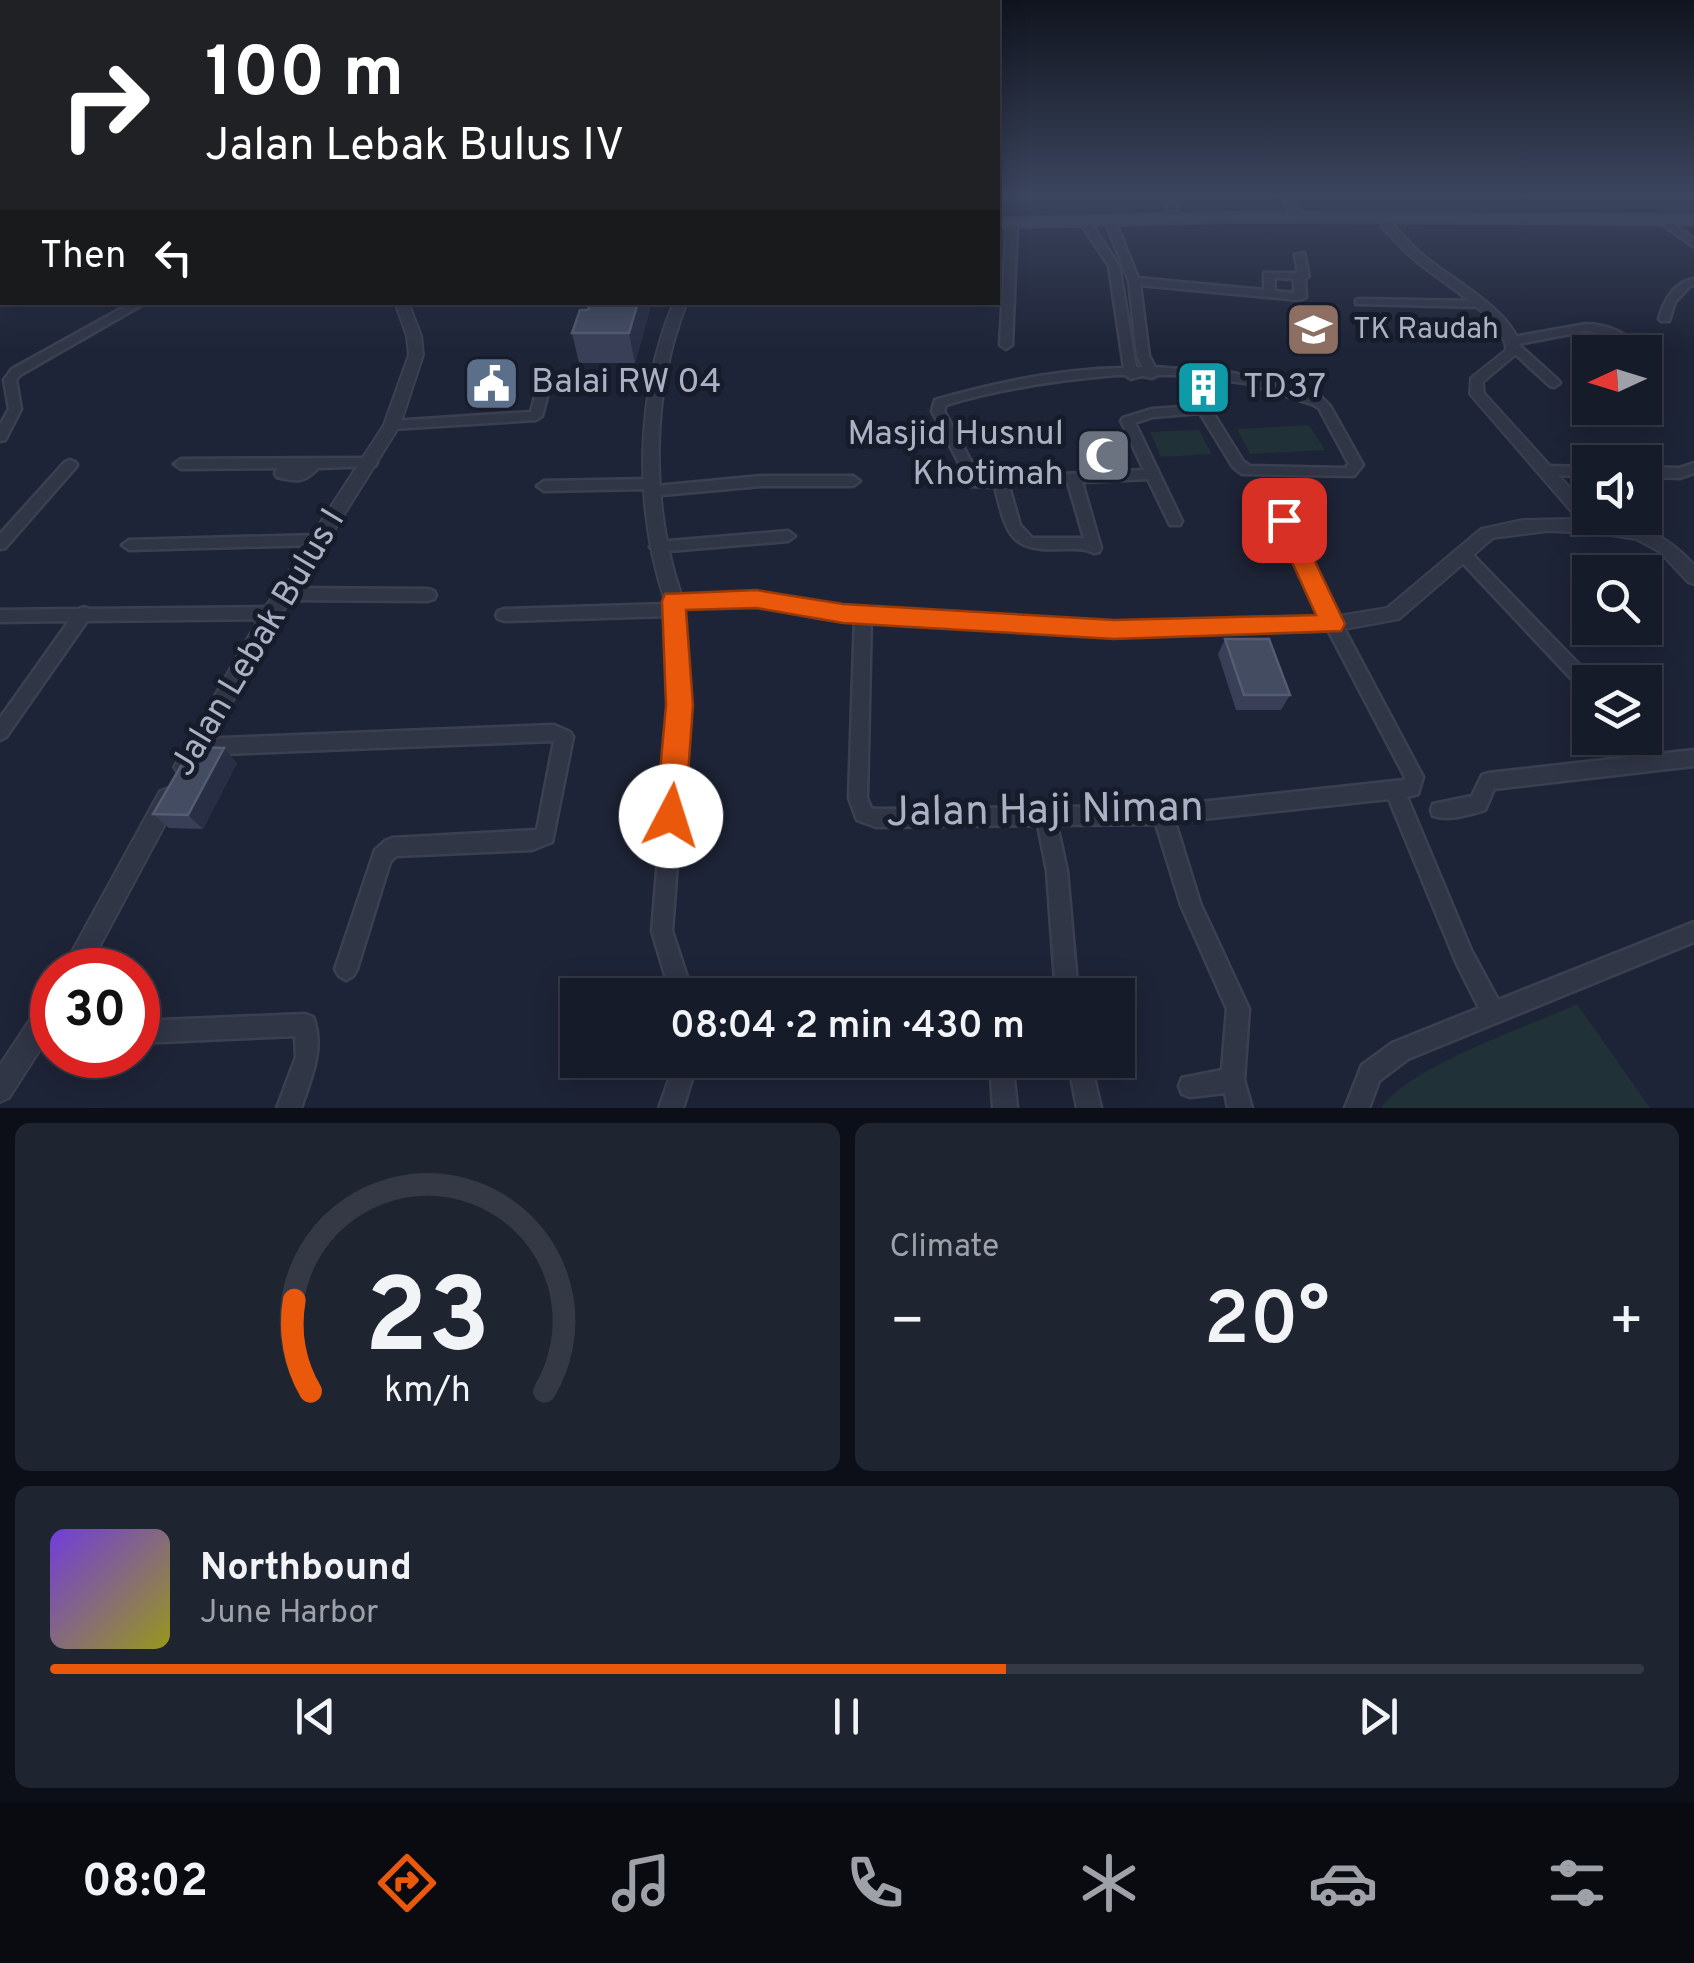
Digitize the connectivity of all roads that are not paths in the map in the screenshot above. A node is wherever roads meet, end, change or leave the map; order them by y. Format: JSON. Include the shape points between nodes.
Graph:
{"nodes":[{"id":1,"x":1005,"y":246,"type":"edge"},
{"id":2,"x":1101,"y":246,"type":"edge"},
{"id":3,"x":1120,"y":246,"type":"edge"},
{"id":4,"x":1407,"y":246,"type":"edge"},
{"id":5,"x":1300,"y":255,"type":"dead end"},
{"id":6,"x":1300,"y":278,"type":"junction"},
{"id":7,"x":1134,"y":281,"type":"junction"},
{"id":8,"x":1694,"y":282,"type":"edge"},
{"id":9,"x":1270,"y":294,"type":"junction"},
{"id":10,"x":1360,"y":302,"type":"dead end"},
{"id":11,"x":1480,"y":304,"type":"junction"},
{"id":12,"x":137,"y":305,"type":"edge"},
{"id":13,"x":402,"y":305,"type":"edge"},
{"id":14,"x":679,"y":305,"type":"edge"},
{"id":15,"x":1665,"y":318,"type":"dead end"},
{"id":16,"x":1619,"y":335,"type":"edge"},
{"id":17,"x":1514,"y":344,"type":"junction"},
{"id":18,"x":1006,"y":346,"type":"dead end"},
{"id":19,"x":1128,"y":356,"type":"junction"},
{"id":20,"x":1143,"y":356,"type":"junction"},
{"id":21,"x":1182,"y":373,"type":"junction"},
{"id":22,"x":1130,"y":374,"type":"junction"},
{"id":23,"x":1152,"y":374,"type":"junction"},
{"id":24,"x":1554,"y":383,"type":"dead end"},
{"id":25,"x":542,"y":393,"type":"dead end"},
{"id":26,"x":1203,"y":410,"type":"junction"},
{"id":27,"x":392,"y":425,"type":"junction"},
{"id":28,"x":0,"y":437,"type":"edge"},
{"id":29,"x":370,"y":463,"type":"junction"},
{"id":30,"x":181,"y":464,"type":"dead end"},
{"id":31,"x":70,"y":465,"type":"dead end"},
{"id":32,"x":1694,"y":468,"type":"edge"},
{"id":33,"x":1547,"y":471,"type":"junction"},
{"id":34,"x":1572,"y":472,"type":"edge"},
{"id":35,"x":1662,"y":472,"type":"edge"},
{"id":36,"x":1154,"y":474,"type":"junction"},
{"id":37,"x":1074,"y":478,"type":"junction"},
{"id":38,"x":853,"y":481,"type":"dead end"},
{"id":39,"x":1001,"y":484,"type":"junction"},
{"id":40,"x":544,"y":486,"type":"dead end"},
{"id":41,"x":651,"y":488,"type":"junction"},
{"id":42,"x":1572,"y":500,"type":"edge"},
{"id":43,"x":1284,"y":520,"type":"dead end"},
{"id":44,"x":1174,"y":522,"type":"dead end"},
{"id":45,"x":1572,"y":527,"type":"edge"},
{"id":46,"x":1635,"y":535,"type":"edge"},
{"id":47,"x":788,"y":536,"type":"dead end"},
{"id":48,"x":317,"y":540,"type":"junction"},
{"id":49,"x":0,"y":544,"type":"edge"},
{"id":50,"x":129,"y":544,"type":"dead end"},
{"id":51,"x":657,"y":547,"type":"junction"},
{"id":52,"x":1464,"y":555,"type":"junction"},
{"id":53,"x":1694,"y":577,"type":"edge"},
{"id":54,"x":284,"y":594,"type":"junction"},
{"id":55,"x":428,"y":595,"type":"dead end"},
{"id":56,"x":674,"y":606,"type":"junction"},
{"id":57,"x":84,"y":613,"type":"junction"},
{"id":58,"x":272,"y":613,"type":"junction"},
{"id":59,"x":504,"y":615,"type":"dead end"},
{"id":60,"x":864,"y":615,"type":"junction"},
{"id":61,"x":0,"y":616,"type":"edge"},
{"id":62,"x":1333,"y":624,"type":"junction"},
{"id":63,"x":1572,"y":668,"type":"edge"},
{"id":64,"x":0,"y":732,"type":"edge"},
{"id":65,"x":196,"y":746,"type":"junction"},
{"id":66,"x":1694,"y":758,"type":"edge"},
{"id":67,"x":1396,"y":793,"type":"junction"},
{"id":68,"x":1440,"y":810,"type":"dead end"},
{"id":69,"x":1163,"y":815,"type":"junction"},
{"id":70,"x":1046,"y":816,"type":"junction"},
{"id":71,"x":1694,"y":932,"type":"edge"},
{"id":72,"x":86,"y":948,"type":"edge"},
{"id":73,"x":346,"y":969,"type":"dead end"},
{"id":74,"x":677,"y":978,"type":"edge"},
{"id":75,"x":1066,"y":978,"type":"edge"},
{"id":76,"x":1492,"y":1011,"type":"junction"},
{"id":77,"x":160,"y":1031,"type":"edge"},
{"id":78,"x":30,"y":1054,"type":"edge"},
{"id":79,"x":681,"y":1078,"type":"edge"},
{"id":80,"x":1002,"y":1078,"type":"edge"},
{"id":81,"x":1083,"y":1078,"type":"edge"},
{"id":82,"x":1233,"y":1080,"type":"junction"},
{"id":83,"x":1190,"y":1086,"type":"dead end"},
{"id":84,"x":0,"y":1089,"type":"edge"},
{"id":85,"x":290,"y":1108,"type":"edge"},
{"id":86,"x":671,"y":1108,"type":"edge"},
{"id":87,"x":1005,"y":1108,"type":"edge"},
{"id":88,"x":1089,"y":1108,"type":"edge"},
{"id":89,"x":1240,"y":1108,"type":"edge"},
{"id":90,"x":1357,"y":1108,"type":"edge"}],
"edges":[{"from":1,"to":18,"type":"street"},
{"from":2,"to":19,"type":"street","via":[[1114,266]]},
{"from":3,"to":7,"type":"street"},
{"from":4,"to":11,"type":"street"},
{"from":5,"to":6,"type":"street"},
{"from":6,"to":9,"type":"street","via":[[1268,276]]},
{"from":6,"to":9,"type":"street","via":[[1303,297]]},
{"from":7,"to":9,"type":"street"},
{"from":7,"to":20,"type":"street"},
{"from":8,"to":15,"type":"street","via":[[1670,301]]},
{"from":10,"to":11,"type":"street"},
{"from":11,"to":17,"type":"street"},
{"from":12,"to":28,"type":"street","via":[[16,372],[10,380],[14,409]]},
{"from":13,"to":27,"type":"street","name":"Jalan Lebak Bulus I","via":[[416,355]]},
{"from":14,"to":41,"type":"street","via":[[663,362]]},
{"from":16,"to":17,"type":"street","via":[[1586,326]]},
{"from":17,"to":24,"type":"street"},
{"from":17,"to":33,"type":"street","via":[[1475,389]]},
{"from":19,"to":20,"type":"street"},
{"from":19,"to":22,"type":"street"},
{"from":20,"to":23,"type":"street"},
{"from":21,"to":23,"type":"street"},
{"from":21,"to":26,"type":"street"},
{"from":21,"to":26,"type":"street","via":[[1223,375],[1317,401],[1356,465],[1349,474],[1247,471]]},
{"from":22,"to":23,"type":"street"},
{"from":22,"to":39,"type":"street","via":[[993,384],[940,403],[938,411],[974,480]]},
{"from":25,"to":27,"type":"street","via":[[536,416]]},
{"from":26,"to":36,"type":"street","via":[[1128,421]]},
{"from":27,"to":29,"type":"street","name":"Jalan Lebak Bulus I"},
{"from":29,"to":30,"type":"street","via":[[315,463],[302,476],[288,477],[282,474],[286,463]]},
{"from":29,"to":48,"type":"street","name":"Jalan Lebak Bulus I"},
{"from":31,"to":49,"type":"street"},
{"from":32,"to":35,"type":"street"},
{"from":33,"to":34,"type":"street"},
{"from":33,"to":42,"type":"street"},
{"from":36,"to":37,"type":"street"},
{"from":36,"to":44,"type":"street"},
{"from":37,"to":39,"type":"street"},
{"from":37,"to":39,"type":"street","via":[[1093,545],[1024,544],[1014,537]]},
{"from":38,"to":41,"type":"street"},
{"from":40,"to":41,"type":"street"},
{"from":41,"to":51,"type":"street"},
{"from":43,"to":62,"type":"street"},
{"from":45,"to":52,"type":"street","via":[[1506,527],[1487,533]]},
{"from":46,"to":53,"type":"street","via":[[1654,539]]},
{"from":47,"to":51,"type":"street"},
{"from":48,"to":50,"type":"street"},
{"from":48,"to":54,"type":"street","name":"Jalan Lebak Bulus I"},
{"from":51,"to":56,"type":"street"},
{"from":52,"to":62,"type":"street","via":[[1392,614]]},
{"from":52,"to":63,"type":"street"},
{"from":54,"to":55,"type":"street"},
{"from":54,"to":58,"type":"street","name":"Jalan Lebak Bulus I"},
{"from":56,"to":59,"type":"street"},
{"from":56,"to":60,"type":"street","via":[[756,599]]},
{"from":56,"to":74,"type":"street","via":[[680,705],[662,931]]},
{"from":57,"to":58,"type":"street"},
{"from":57,"to":61,"type":"street"},
{"from":57,"to":64,"type":"street"},
{"from":58,"to":65,"type":"street","name":"Jalan Lebak Bulus I"},
{"from":60,"to":62,"type":"street","via":[[1114,630]]},
{"from":60,"to":70,"type":"street","name":"Jalan Haji Niman","via":[[858,798],[864,814],[890,821]]},
{"from":62,"to":67,"type":"street","via":[[1414,777],[1414,785]]},
{"from":65,"to":72,"type":"street","name":"Jalan Lebak Bulus I"},
{"from":65,"to":73,"type":"street","via":[[564,737],[545,836],[392,848],[382,857]]},
{"from":66,"to":68,"type":"street","via":[[1488,781],[1478,804]]},
{"from":67,"to":69,"type":"street","name":"Jalan Haji Niman"},
{"from":67,"to":76,"type":"street"},
{"from":69,"to":70,"type":"street","name":"Jalan Haji Niman"},
{"from":69,"to":82,"type":"street","via":[[1191,905],[1238,1009]]},
{"from":70,"to":75,"type":"street"},
{"from":71,"to":76,"type":"street"},
{"from":76,"to":90,"type":"street","via":[[1400,1051],[1370,1073]]},
{"from":77,"to":85,"type":"street","via":[[305,1024],[307,1057]]},
{"from":78,"to":84,"type":"street"},
{"from":79,"to":86,"type":"street"},
{"from":80,"to":87,"type":"street"},
{"from":81,"to":88,"type":"street"},
{"from":82,"to":83,"type":"street"},
{"from":82,"to":89,"type":"street"}]}
